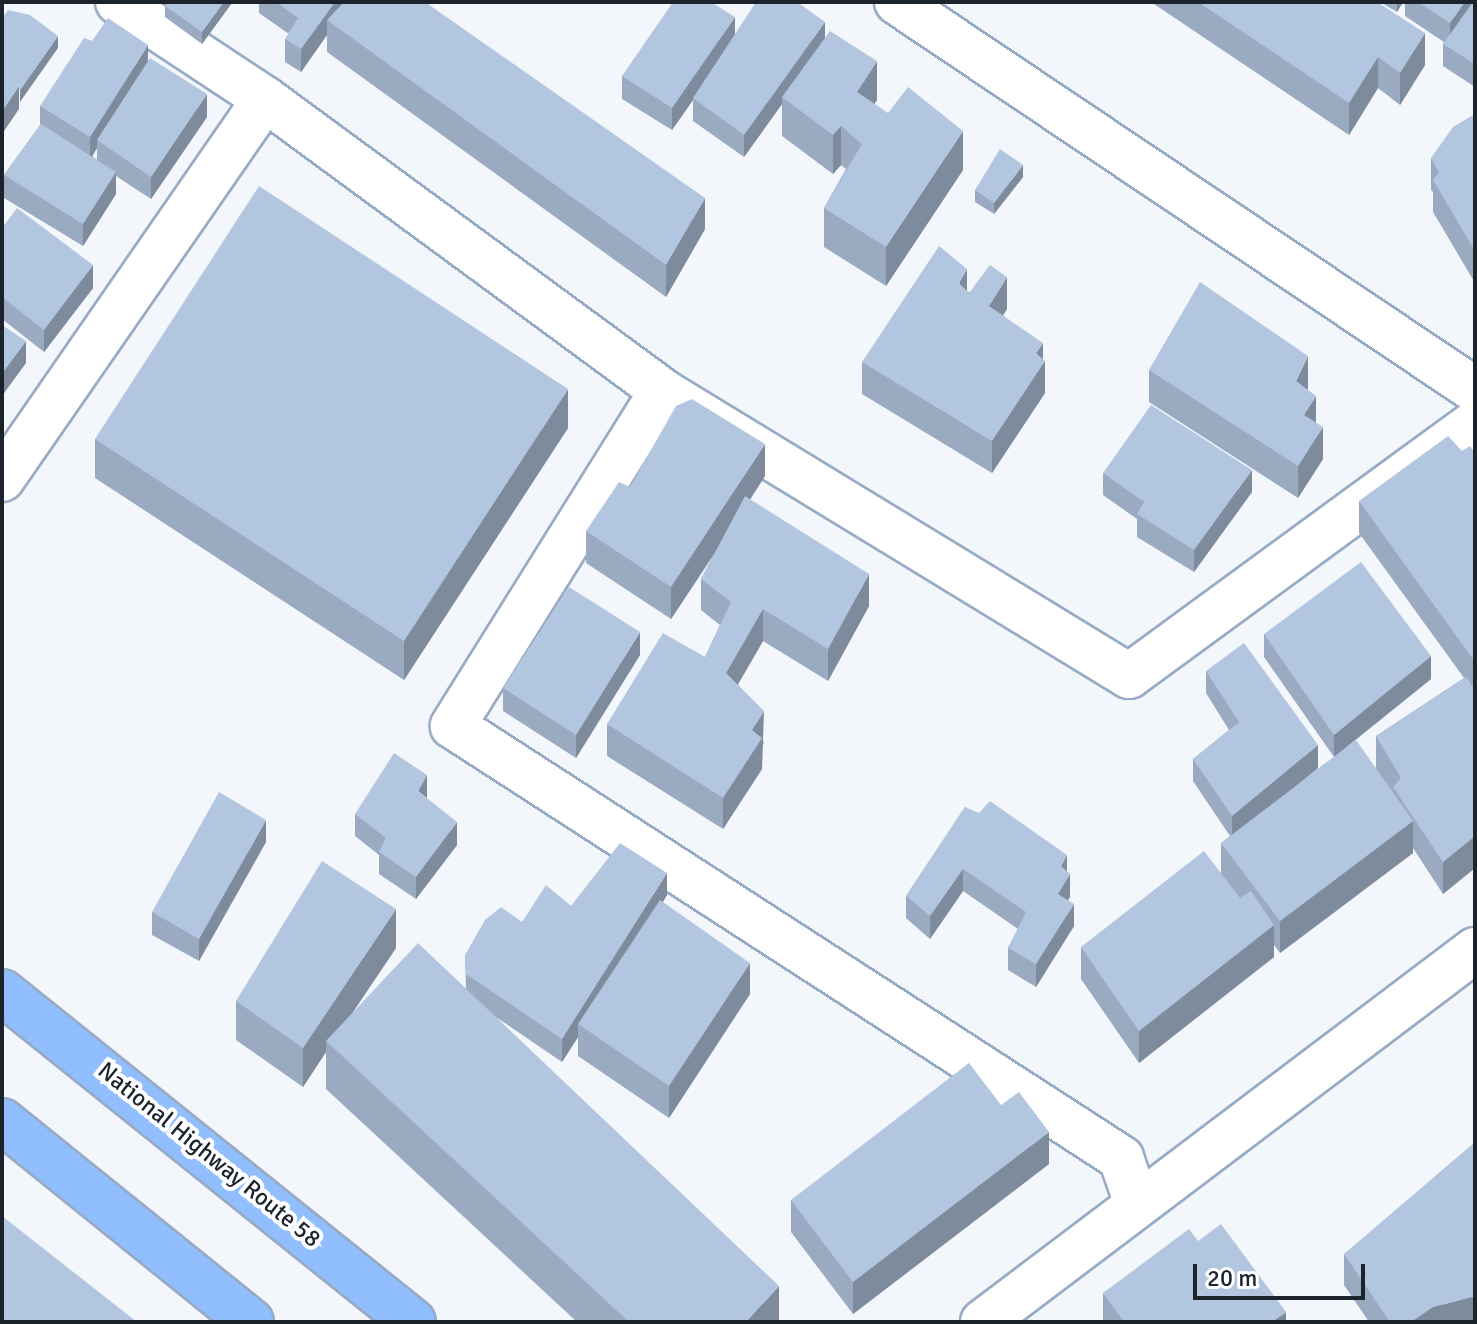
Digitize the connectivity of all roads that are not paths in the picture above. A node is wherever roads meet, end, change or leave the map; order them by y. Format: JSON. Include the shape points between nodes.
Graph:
{"nodes":[{"id":1,"x":118,"y":2,"type":"edge"},
{"id":2,"x":897,"y":2,"type":"edge"},
{"id":3,"x":265,"y":99,"type":"junction"},
{"id":4,"x":1475,"y":390,"type":"edge"},
{"id":5,"x":662,"y":391,"type":"junction"},
{"id":6,"x":1475,"y":423,"type":"edge"},
{"id":7,"x":2,"y":479,"type":"edge"},
{"id":8,"x":1475,"y":950,"type":"edge"},
{"id":9,"x":2,"y":992,"type":"edge"},
{"id":10,"x":2,"y":1121,"type":"edge"},
{"id":11,"x":1137,"y":1204,"type":"junction"},
{"id":12,"x":240,"y":1319,"type":"edge"},
{"id":13,"x":413,"y":1322,"type":"edge"},
{"id":14,"x":983,"y":1322,"type":"edge"}],
"edges":[{"from":1,"to":3,"type":"street"},
{"from":2,"to":4,"type":"street"},
{"from":3,"to":5,"type":"street"},
{"from":3,"to":7,"type":"street"},
{"from":5,"to":6,"type":"street","via":[[1129,676]]},
{"from":5,"to":11,"type":"street","via":[[453,726],[1121,1158]]},
{"from":8,"to":11,"type":"street"},
{"from":9,"to":13,"type":"highway","name":"National Highway Route 58"},
{"from":10,"to":12,"type":"highway"},
{"from":11,"to":14,"type":"street"}]}
